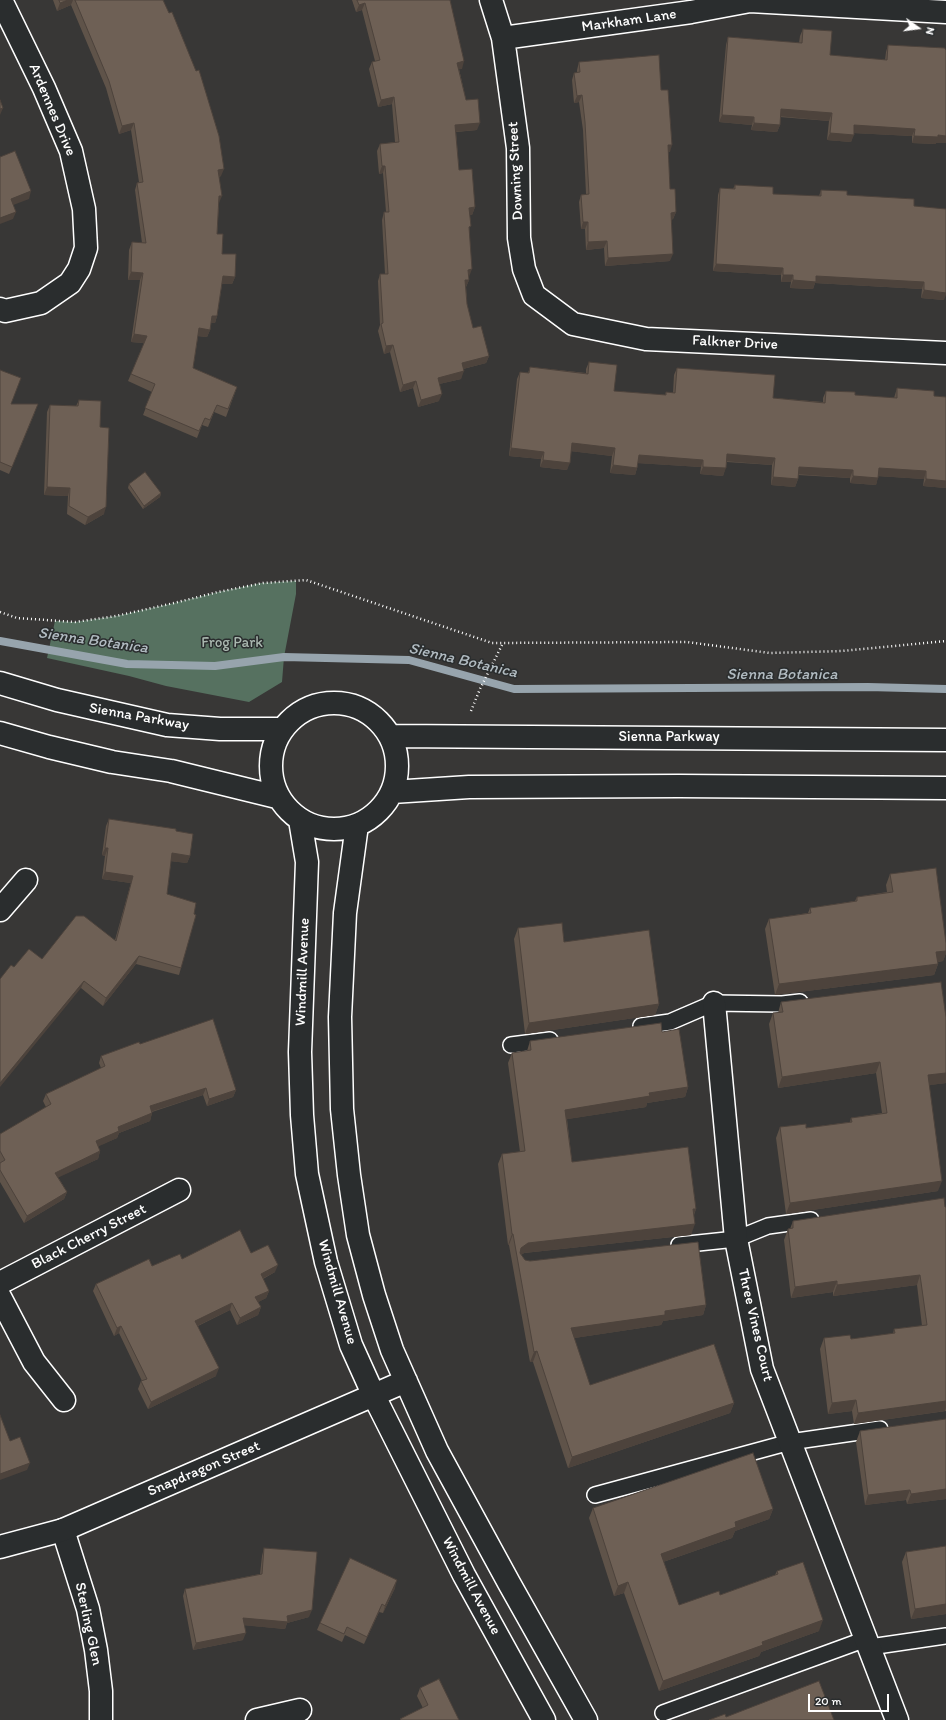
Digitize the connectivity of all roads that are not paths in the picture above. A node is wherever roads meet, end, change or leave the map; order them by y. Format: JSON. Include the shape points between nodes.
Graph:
{"nodes":[{"id":1,"x":1,"y":0,"type":"edge"},
{"id":2,"x":491,"y":0,"type":"edge"},
{"id":3,"x":946,"y":12,"type":"edge"},
{"id":4,"x":503,"y":38,"type":"junction"},
{"id":5,"x":534,"y":295,"type":"joint"},
{"id":6,"x":0,"y":309,"type":"edge"},
{"id":7,"x":946,"y":353,"type":"edge"},
{"id":8,"x":0,"y":683,"type":"edge"},
{"id":9,"x":282,"y":729,"type":"junction"},
{"id":10,"x":0,"y":733,"type":"edge"},
{"id":11,"x":392,"y":736,"type":"junction"},
{"id":12,"x":946,"y":740,"type":"edge"},
{"id":13,"x":946,"y":788,"type":"edge"},
{"id":14,"x":392,"y":792,"type":"junction"},
{"id":15,"x":277,"y":797,"type":"junction"},
{"id":16,"x":300,"y":820,"type":"junction"},
{"id":17,"x":358,"y":825,"type":"junction"},
{"id":18,"x":26,"y":880,"type":"dead end"},
{"id":19,"x":0,"y":910,"type":"edge"},
{"id":20,"x":812,"y":1000,"type":"edge"},
{"id":21,"x":714,"y":1003,"type":"junction"},
{"id":22,"x":625,"y":1029,"type":"edge"},
{"id":23,"x":564,"y":1037,"type":"edge"},
{"id":24,"x":511,"y":1045,"type":"dead end"},
{"id":25,"x":179,"y":1190,"type":"dead end"},
{"id":26,"x":822,"y":1218,"type":"edge"},
{"id":27,"x":736,"y":1238,"type":"junction"},
{"id":28,"x":665,"y":1246,"type":"edge"},
{"id":29,"x":0,"y":1283,"type":"edge"},
{"id":30,"x":0,"y":1297,"type":"edge"},
{"id":31,"x":406,"y":1381,"type":"junction"},
{"id":32,"x":374,"y":1396,"type":"junction"},
{"id":33,"x":64,"y":1400,"type":"dead end"},
{"id":34,"x":892,"y":1428,"type":"edge"},
{"id":35,"x":790,"y":1442,"type":"junction"},
{"id":36,"x":595,"y":1494,"type":"dead end"},
{"id":37,"x":63,"y":1530,"type":"junction"},
{"id":38,"x":0,"y":1548,"type":"edge"},
{"id":39,"x":946,"y":1636,"type":"edge"},
{"id":40,"x":868,"y":1643,"type":"junction"},
{"id":41,"x":300,"y":1710,"type":"dead end"},
{"id":42,"x":663,"y":1713,"type":"dead end"},
{"id":43,"x":101,"y":1720,"type":"edge"},
{"id":44,"x":257,"y":1720,"type":"edge"},
{"id":45,"x":544,"y":1720,"type":"edge"},
{"id":46,"x":586,"y":1720,"type":"edge"},
{"id":47,"x":898,"y":1720,"type":"edge"}],
"edges":[{"from":1,"to":6,"type":"street","name":"Ardennes Drive","via":[[71,150],[84,209],[86,248],[80,269],[70,283],[41,303],[5,311]]},
{"from":2,"to":4,"type":"street","name":"Downing Street"},
{"from":3,"to":4,"type":"street","name":"Markham Lane","via":[[750,1],[691,12]]},
{"from":4,"to":5,"type":"street","name":"Downing Street","via":[[518,148],[519,238],[524,269]]},
{"from":5,"to":7,"type":"street","name":"Falkner Drive","via":[[573,324],[646,339]]},
{"from":8,"to":9,"type":"street","name":"Sienna Parkway","via":[[57,700],[167,725],[220,729]]},
{"from":9,"to":11,"type":"street","via":[[296,715],[312,706],[332,702],[351,704],[369,713]]},
{"from":9,"to":15,"type":"street","via":[[273,749],[270,771]]},
{"from":10,"to":15,"type":"street","via":[[49,748],[112,762],[171,770]]},
{"from":11,"to":12,"type":"street","name":"Sienna Parkway"},
{"from":11,"to":14,"type":"street","via":[[397,763]]},
{"from":13,"to":14,"type":"street","via":[[469,787]]},
{"from":14,"to":17,"type":"street","via":[[373,816]]},
{"from":15,"to":16,"type":"street"},
{"from":16,"to":17,"type":"street","via":[[313,827],[328,829]]},
{"from":16,"to":32,"type":"street","name":"Windmill Avenue","via":[[307,862],[300,1052],[307,1174],[326,1262],[351,1345]]},
{"from":17,"to":31,"type":"street","via":[[345,913],[340,1017],[342,1109],[348,1175],[358,1235],[392,1350]]},
{"from":18,"to":19,"type":"street"},
{"from":20,"to":21,"type":"lane","via":[[782,1004]]},
{"from":21,"to":22,"type":"lane","via":[[670,1022]]},
{"from":21,"to":27,"type":"street","name":"Three Vines Court"},
{"from":23,"to":24,"type":"lane"},
{"from":25,"to":29,"type":"street","name":"Black Cherry Street"},
{"from":26,"to":27,"type":"lane","via":[[768,1226]]},
{"from":27,"to":28,"type":"lane"},
{"from":27,"to":35,"type":"street","name":"Three Vines Court","via":[[762,1370]]},
{"from":30,"to":33,"type":"street","via":[[34,1362]]},
{"from":31,"to":32,"type":"street","name":"Snapdragon Street"},
{"from":31,"to":46,"type":"street","via":[[437,1451]]},
{"from":32,"to":37,"type":"street","name":"Snapdragon Street"},
{"from":32,"to":45,"type":"street","name":"Windmill Avenue","via":[[464,1574]]},
{"from":34,"to":35,"type":"lane"},
{"from":35,"to":36,"type":"lane"},
{"from":35,"to":40,"type":"street","name":"Three Vines Court"},
{"from":37,"to":38,"type":"street","name":"Snapdragon Street"},
{"from":37,"to":43,"type":"street","name":"Sterling Glen","via":[[88,1609],[96,1650]]},
{"from":39,"to":40,"type":"lane"},
{"from":40,"to":42,"type":"lane"},
{"from":40,"to":47,"type":"street","name":"Three Vines Court"},
{"from":41,"to":44,"type":"street"}]}
